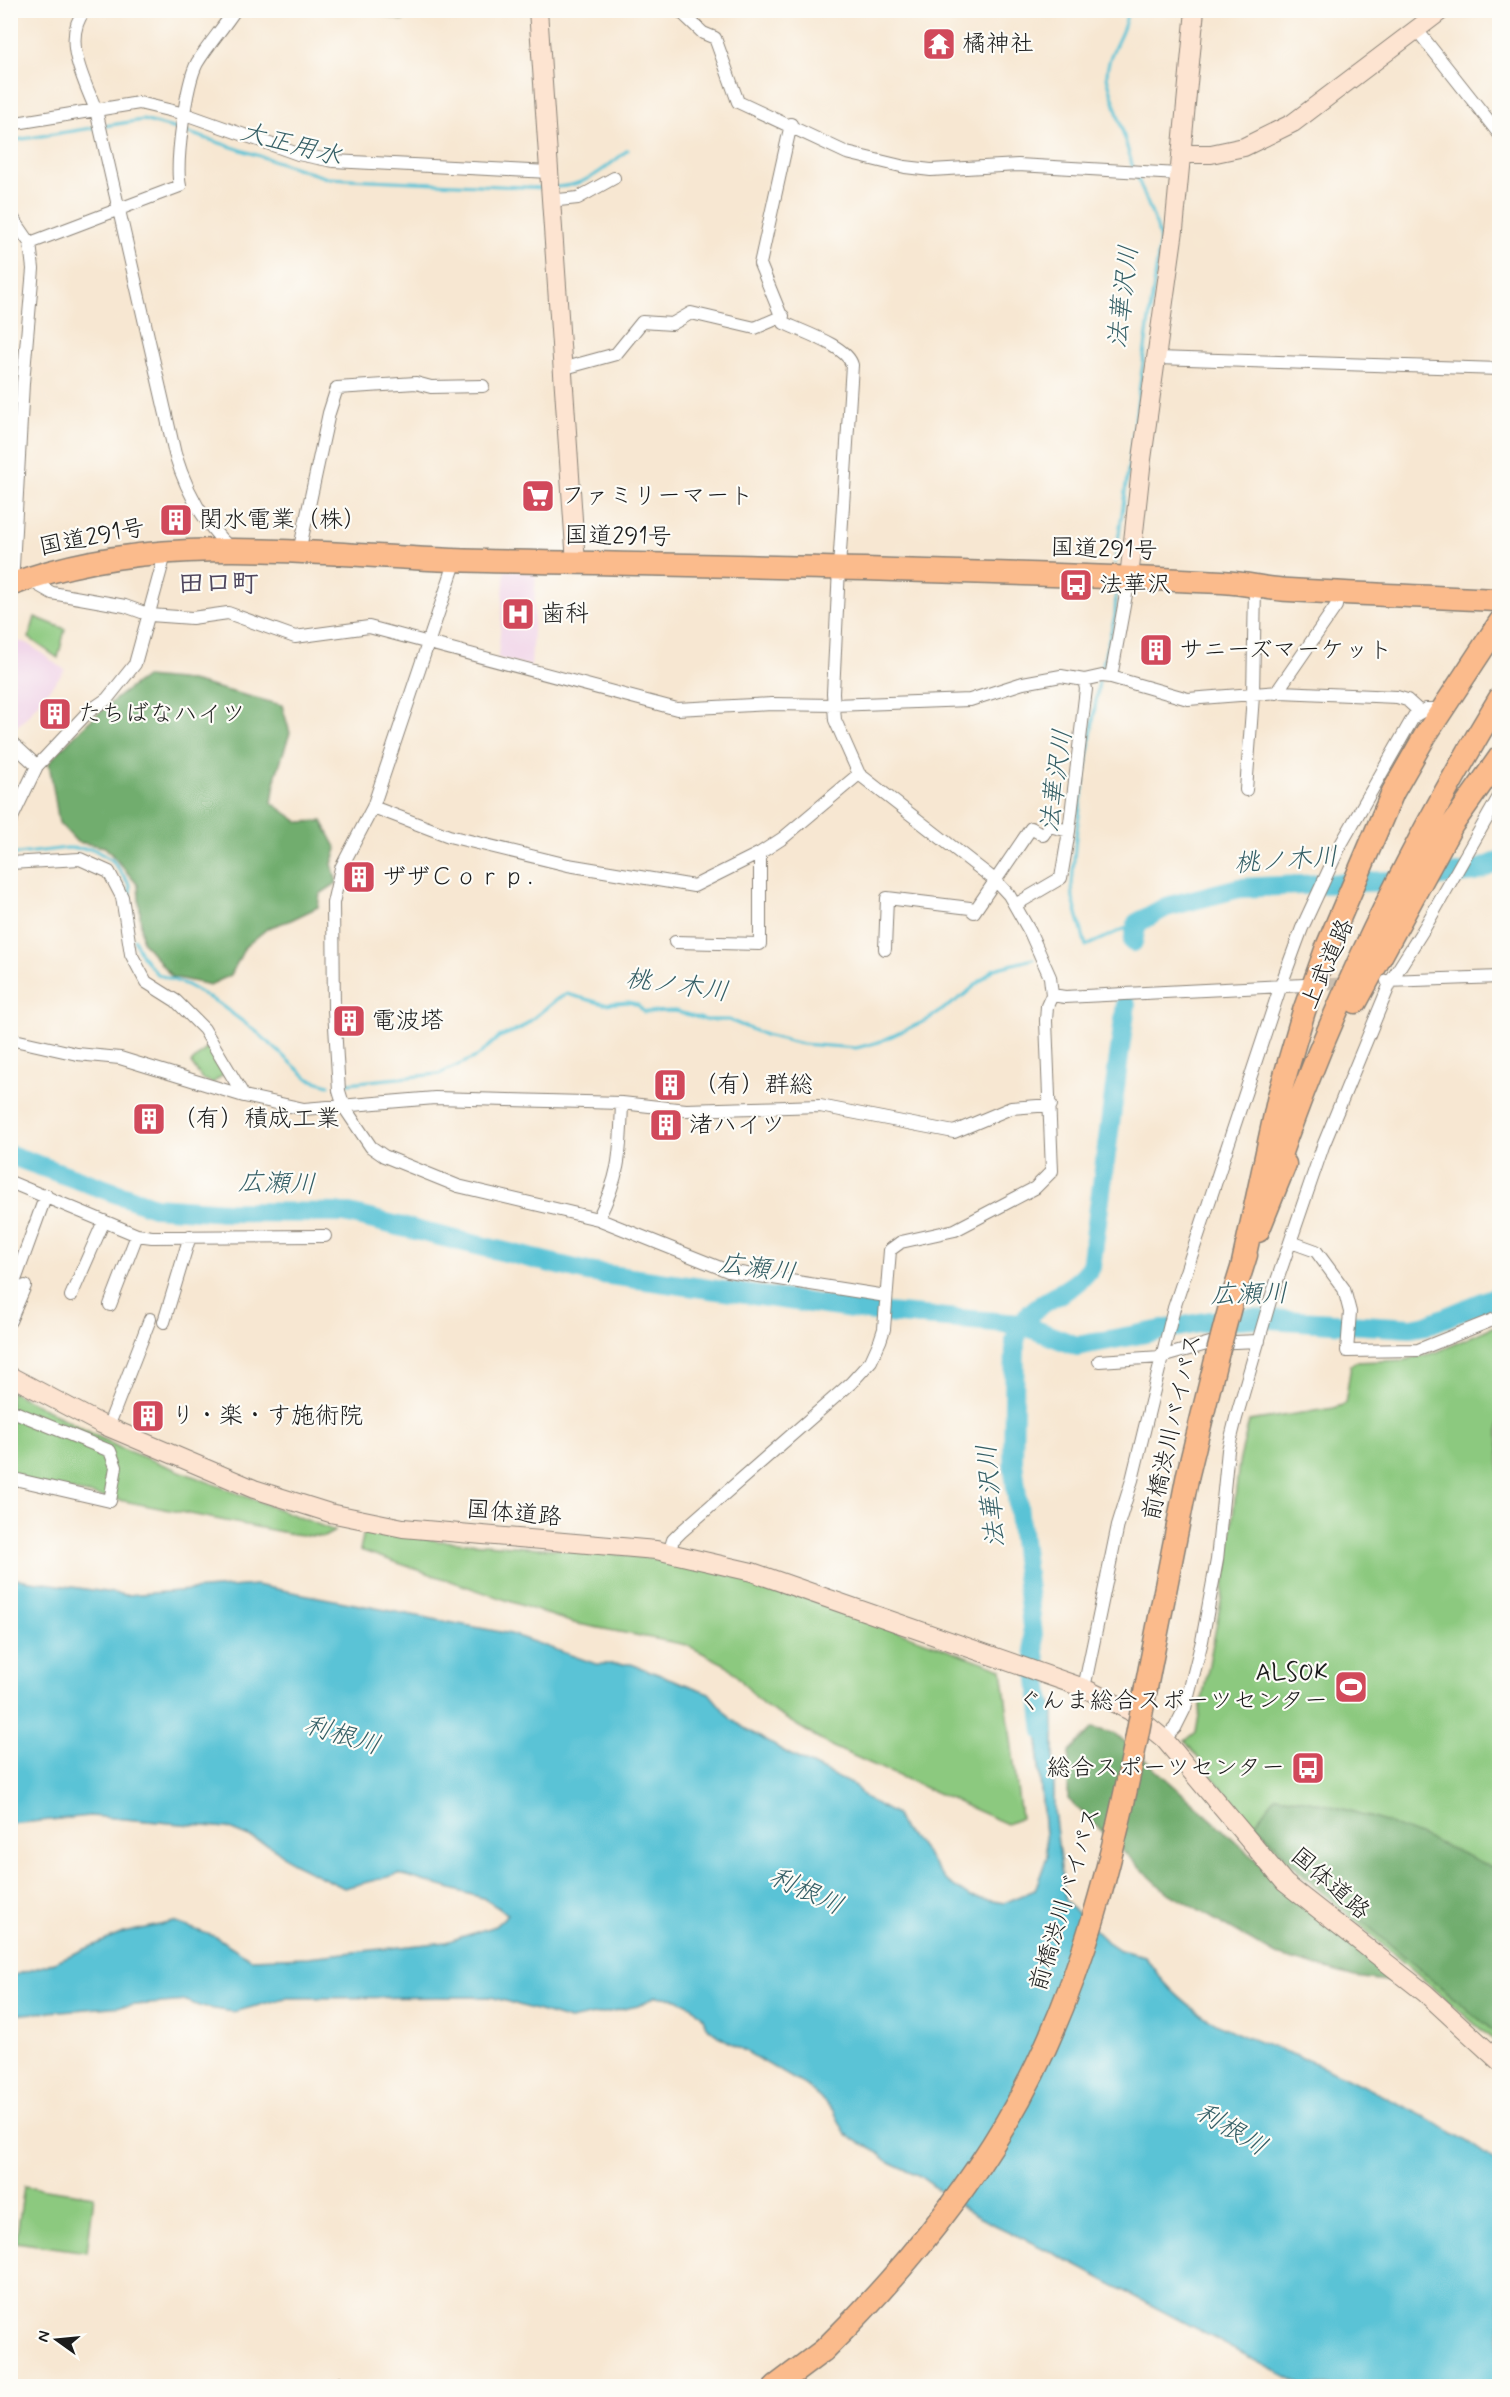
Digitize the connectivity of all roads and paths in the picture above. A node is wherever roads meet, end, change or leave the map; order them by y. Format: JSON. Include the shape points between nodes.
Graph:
{"nodes":[{"id":1,"x":85,"y":10,"type":"edge"},
{"id":2,"x":235,"y":10,"type":"edge"},
{"id":3,"x":538,"y":10,"type":"edge"},
{"id":4,"x":679,"y":10,"type":"edge"},
{"id":5,"x":1195,"y":10,"type":"edge"},
{"id":6,"x":1442,"y":10,"type":"edge"},
{"id":7,"x":1417,"y":30,"type":"junction"},
{"id":8,"x":96,"y":113,"type":"junction"},
{"id":9,"x":10,"y":123,"type":"edge"},
{"id":10,"x":183,"y":124,"type":"junction"},
{"id":11,"x":790,"y":124,"type":"junction"},
{"id":12,"x":1500,"y":135,"type":"edge"},
{"id":13,"x":1181,"y":154,"type":"junction"},
{"id":14,"x":549,"y":172,"type":"junction"},
{"id":15,"x":1179,"y":174,"type":"junction"},
{"id":16,"x":614,"y":178,"type":"dead end"},
{"id":17,"x":549,"y":201,"type":"junction"},
{"id":18,"x":117,"y":209,"type":"junction"},
{"id":19,"x":10,"y":214,"type":"edge"},
{"id":20,"x":30,"y":243,"type":"junction"},
{"id":21,"x":783,"y":316,"type":"junction"},
{"id":22,"x":1157,"y":358,"type":"junction"},
{"id":23,"x":561,"y":369,"type":"junction"},
{"id":24,"x":1500,"y":369,"type":"edge"},
{"id":25,"x":483,"y":386,"type":"dead end"},
{"id":26,"x":15,"y":441,"type":"edge"},
{"id":27,"x":232,"y":550,"type":"junction"},
{"id":28,"x":166,"y":551,"type":"junction"},
{"id":29,"x":299,"y":552,"type":"junction"},
{"id":30,"x":456,"y":560,"type":"junction"},
{"id":31,"x":576,"y":563,"type":"junction"},
{"id":32,"x":838,"y":568,"type":"junction"},
{"id":33,"x":16,"y":577,"type":"edge"},
{"id":34,"x":1129,"y":578,"type":"junction"},
{"id":35,"x":1228,"y":582,"type":"junction"},
{"id":36,"x":1500,"y":585,"type":"edge"},
{"id":37,"x":1255,"y":586,"type":"junction"},
{"id":38,"x":1338,"y":592,"type":"junction"},
{"id":39,"x":1500,"y":600,"type":"edge"},
{"id":40,"x":150,"y":615,"type":"junction"},
{"id":41,"x":1500,"y":622,"type":"edge"},
{"id":42,"x":428,"y":644,"type":"junction"},
{"id":43,"x":1111,"y":677,"type":"junction"},
{"id":44,"x":1084,"y":680,"type":"junction"},
{"id":45,"x":1276,"y":693,"type":"junction"},
{"id":46,"x":1253,"y":696,"type":"junction"},
{"id":47,"x":1500,"y":698,"type":"edge"},
{"id":48,"x":834,"y":705,"type":"junction"},
{"id":49,"x":1443,"y":709,"type":"junction"},
{"id":50,"x":1419,"y":711,"type":"junction"},
{"id":51,"x":10,"y":741,"type":"edge"},
{"id":52,"x":1500,"y":757,"type":"edge"},
{"id":53,"x":37,"y":766,"type":"junction"},
{"id":54,"x":859,"y":774,"type":"junction"},
{"id":55,"x":1246,"y":790,"type":"dead end"},
{"id":56,"x":1500,"y":795,"type":"edge"},
{"id":57,"x":373,"y":807,"type":"junction"},
{"id":58,"x":10,"y":822,"type":"edge"},
{"id":59,"x":1069,"y":831,"type":"junction"},
{"id":60,"x":760,"y":853,"type":"junction"},
{"id":61,"x":10,"y":863,"type":"edge"},
{"id":62,"x":996,"y":881,"type":"junction"},
{"id":63,"x":1015,"y":904,"type":"junction"},
{"id":64,"x":675,"y":942,"type":"dead end"},
{"id":65,"x":885,"y":949,"type":"dead end"},
{"id":66,"x":1500,"y":977,"type":"edge"},
{"id":67,"x":1391,"y":981,"type":"junction"},
{"id":68,"x":1369,"y":982,"type":"tunnel mouth"},
{"id":69,"x":1281,"y":985,"type":"junction"},
{"id":70,"x":1304,"y":985,"type":"tunnel mouth"},
{"id":71,"x":1052,"y":994,"type":"junction"},
{"id":72,"x":10,"y":1039,"type":"edge"},
{"id":73,"x":244,"y":1096,"type":"junction"},
{"id":74,"x":622,"y":1103,"type":"junction"},
{"id":75,"x":1051,"y":1105,"type":"junction"},
{"id":76,"x":344,"y":1107,"type":"junction"},
{"id":77,"x":10,"y":1182,"type":"edge"},
{"id":78,"x":46,"y":1195,"type":"junction"},
{"id":79,"x":598,"y":1219,"type":"junction"},
{"id":80,"x":104,"y":1221,"type":"junction"},
{"id":81,"x":137,"y":1235,"type":"junction"},
{"id":82,"x":190,"y":1236,"type":"junction"},
{"id":83,"x":325,"y":1236,"type":"dead end"},
{"id":84,"x":1292,"y":1242,"type":"junction"},
{"id":85,"x":1242,"y":1268,"type":"junction"},
{"id":86,"x":71,"y":1296,"type":"dead end"},
{"id":87,"x":886,"y":1298,"type":"junction"},
{"id":88,"x":110,"y":1305,"type":"dead end"},
{"id":89,"x":1500,"y":1317,"type":"edge"},
{"id":90,"x":150,"y":1319,"type":"dead end"},
{"id":91,"x":10,"y":1321,"type":"edge"},
{"id":92,"x":164,"y":1322,"type":"dead end"},
{"id":93,"x":1259,"y":1341,"type":"junction"},
{"id":94,"x":1162,"y":1354,"type":"junction"},
{"id":95,"x":1099,"y":1361,"type":"dead end"},
{"id":96,"x":10,"y":1376,"type":"edge"},
{"id":97,"x":10,"y":1410,"type":"edge"},
{"id":98,"x":108,"y":1427,"type":"junction"},
{"id":99,"x":10,"y":1478,"type":"edge"},
{"id":100,"x":669,"y":1553,"type":"junction"},
{"id":101,"x":1084,"y":1689,"type":"junction"},
{"id":102,"x":1164,"y":1739,"type":"junction"},
{"id":103,"x":1500,"y":2062,"type":"edge"},
{"id":104,"x":825,"y":2350,"type":"junction"},
{"id":105,"x":776,"y":2386,"type":"edge"},
{"id":106,"x":787,"y":2386,"type":"edge"}],
"edges":[{"from":1,"to":8,"type":"street","via":[[73,32]]},
{"from":2,"to":10,"type":"street","via":[[196,65]]},
{"from":3,"to":14,"type":"street"},
{"from":4,"to":11,"type":"street","via":[[703,33],[715,38],[738,102]]},
{"from":5,"to":13,"type":"street"},
{"from":6,"to":7,"type":"street"},
{"from":7,"to":12,"type":"street"},
{"from":7,"to":13,"type":"street","via":[[1293,123],[1244,147],[1211,154]]},
{"from":8,"to":9,"type":"street"},
{"from":8,"to":10,"type":"street","via":[[139,103]]},
{"from":8,"to":18,"type":"street"},
{"from":10,"to":14,"type":"street","via":[[333,161]]},
{"from":10,"to":18,"type":"street","via":[[177,173],[180,186]]},
{"from":11,"to":15,"type":"street","via":[[847,153],[905,167],[931,170],[1018,165]]},
{"from":11,"to":21,"type":"street","via":[[760,264]]},
{"from":13,"to":15,"type":"street"},
{"from":14,"to":17,"type":"street"},
{"from":15,"to":22,"type":"street"},
{"from":16,"to":17,"type":"street","via":[[578,198]]},
{"from":17,"to":23,"type":"street"},
{"from":18,"to":20,"type":"street"},
{"from":18,"to":27,"type":"street","via":[[184,482],[202,515]]},
{"from":19,"to":20,"type":"street"},
{"from":20,"to":26,"type":"street","via":[[33,269]]},
{"from":21,"to":23,"type":"street","via":[[755,328],[691,313],[672,324],[642,322],[616,354]]},
{"from":21,"to":32,"type":"street","via":[[784,323],[840,349],[852,365]]},
{"from":22,"to":24,"type":"street"},
{"from":22,"to":34,"type":"street"},
{"from":23,"to":31,"type":"street"},
{"from":25,"to":29,"type":"street","via":[[431,387],[416,383],[337,388]]},
{"from":26,"to":33,"type":"street"},
{"from":27,"to":28,"type":"highway","name":"国道291号"},
{"from":27,"to":29,"type":"highway","name":"国道291号"},
{"from":28,"to":33,"type":"highway","name":"国道291号","via":[[130,554]]},
{"from":28,"to":40,"type":"street"},
{"from":29,"to":30,"type":"highway","name":"国道291号"},
{"from":30,"to":31,"type":"highway","name":"国道291号"},
{"from":30,"to":42,"type":"street"},
{"from":31,"to":32,"type":"highway","name":"国道291号"},
{"from":32,"to":34,"type":"highway","name":"国道291号"},
{"from":32,"to":48,"type":"street"},
{"from":33,"to":40,"type":"street","via":[[52,593],[125,606]]},
{"from":34,"to":35,"type":"highway","name":"国道291号"},
{"from":34,"to":43,"type":"street"},
{"from":35,"to":36,"type":"highway","name":"国道291号","via":[[1264,579]]},
{"from":35,"to":37,"type":"highway","name":"国道291号"},
{"from":37,"to":38,"type":"highway","name":"国道291号"},
{"from":37,"to":46,"type":"street"},
{"from":38,"to":39,"type":"highway","name":"国道291号"},
{"from":38,"to":45,"type":"street","via":[[1336,606]]},
{"from":40,"to":42,"type":"street","via":[[192,618],[228,613],[295,637],[369,627]]},
{"from":40,"to":53,"type":"street","via":[[135,664],[107,699],[88,712]]},
{"from":41,"to":49,"type":"highway"},
{"from":42,"to":48,"type":"street","via":[[677,710],[783,703]]},
{"from":42,"to":57,"type":"street"},
{"from":43,"to":44,"type":"street"},
{"from":43,"to":46,"type":"street","via":[[1188,699]]},
{"from":44,"to":48,"type":"street","via":[[1061,676],[970,700]]},
{"from":44,"to":59,"type":"street"},
{"from":45,"to":46,"type":"street"},
{"from":45,"to":50,"type":"street","via":[[1397,697]]},
{"from":46,"to":55,"type":"street"},
{"from":47,"to":85,"type":"highway","name":"上武道路","via":[[1391,893],[1322,1043]]},
{"from":48,"to":54,"type":"street","via":[[835,720]]},
{"from":49,"to":50,"type":"street"},
{"from":49,"to":85,"type":"highway","via":[[1393,792],[1316,975],[1262,1163]]},
{"from":50,"to":69,"type":"street","via":[[1333,862]]},
{"from":51,"to":53,"type":"street"},
{"from":52,"to":85,"type":"highway","via":[[1452,825],[1370,974],[1315,1085]]},
{"from":53,"to":58,"type":"street"},
{"from":54,"to":60,"type":"street"},
{"from":54,"to":62,"type":"street"},
{"from":56,"to":67,"type":"street"},
{"from":57,"to":60,"type":"street","via":[[449,836],[546,860],[694,886]]},
{"from":57,"to":76,"type":"street","via":[[341,868],[333,903],[334,1010],[339,1091]]},
{"from":59,"to":62,"type":"street","via":[[1049,826],[1043,835],[1030,828]]},
{"from":59,"to":63,"type":"street","via":[[1061,878]]},
{"from":60,"to":64,"type":"street","via":[[760,944]]},
{"from":61,"to":73,"type":"street","via":[[80,859],[109,872],[122,897],[131,954],[146,982],[176,1001],[204,1029]]},
{"from":62,"to":63,"type":"street"},
{"from":62,"to":65,"type":"street","via":[[974,912],[924,900],[887,898]]},
{"from":63,"to":71,"type":"street","via":[[1042,957]]},
{"from":66,"to":67,"type":"street"},
{"from":67,"to":68,"type":"street"},
{"from":67,"to":84,"type":"street","via":[[1334,1117]]},
{"from":69,"to":70,"type":"street"},
{"from":69,"to":71,"type":"street","via":[[1065,997]]},
{"from":69,"to":94,"type":"street","via":[[1187,1264]]},
{"from":71,"to":75,"type":"street","via":[[1046,1021]]},
{"from":72,"to":73,"type":"street","via":[[77,1054],[120,1058]]},
{"from":73,"to":76,"type":"street","via":[[304,1109]]},
{"from":74,"to":75,"type":"street","via":[[686,1110],[820,1106],[954,1132],[1011,1108]]},
{"from":74,"to":76,"type":"street","via":[[435,1098]]},
{"from":74,"to":79,"type":"street","via":[[620,1160],[613,1188]]},
{"from":75,"to":87,"type":"street","via":[[1052,1171],[1048,1177],[1035,1188],[956,1230],[894,1245],[889,1257]]},
{"from":76,"to":79,"type":"street","via":[[371,1147],[384,1156],[458,1186]]},
{"from":77,"to":78,"type":"street"},
{"from":78,"to":80,"type":"street"},
{"from":78,"to":91,"type":"street"},
{"from":79,"to":87,"type":"street","via":[[728,1271]]},
{"from":80,"to":81,"type":"street"},
{"from":80,"to":86,"type":"street"},
{"from":81,"to":82,"type":"street"},
{"from":81,"to":88,"type":"street"},
{"from":82,"to":83,"type":"street"},
{"from":82,"to":92,"type":"street"},
{"from":84,"to":89,"type":"street","via":[[1316,1251],[1344,1288],[1350,1312],[1347,1351],[1410,1352]]},
{"from":84,"to":93,"type":"street"},
{"from":85,"to":104,"type":"highway","name":"前橋渋川バイパス","bridge":true,"via":[[1188,1474],[1129,1777],[1094,1912],[1069,1988],[1037,2064],[1006,2122],[958,2196],[910,2259]]},
{"from":87,"to":100,"type":"street","via":[[885,1322],[876,1351],[864,1371],[681,1532]]},
{"from":90,"to":98,"type":"street"},
{"from":93,"to":94,"type":"street","via":[[1210,1343]]},
{"from":93,"to":102,"type":"street","via":[[1228,1450],[1217,1560],[1189,1696],[1175,1728]]},
{"from":94,"to":95,"type":"street"},
{"from":94,"to":101,"type":"street","via":[[1118,1525]]},
{"from":96,"to":98,"type":"street","name":"国体道路"},
{"from":97,"to":99,"type":"street","via":[[110,1451],[116,1467],[110,1501]]},
{"from":98,"to":100,"type":"street","name":"国体道路","via":[[254,1489],[330,1513],[403,1528]]},
{"from":100,"to":101,"type":"street","name":"国体道路","via":[[725,1564],[783,1582]]},
{"from":101,"to":102,"type":"street","name":"国体道路","via":[[1130,1711]]},
{"from":102,"to":103,"type":"street","name":"国体道路","via":[[1285,1883],[1425,1993]]},
{"from":104,"to":105,"type":"highway","name":"前橋渋川バイパス"},
{"from":104,"to":106,"type":"highway"}]}
